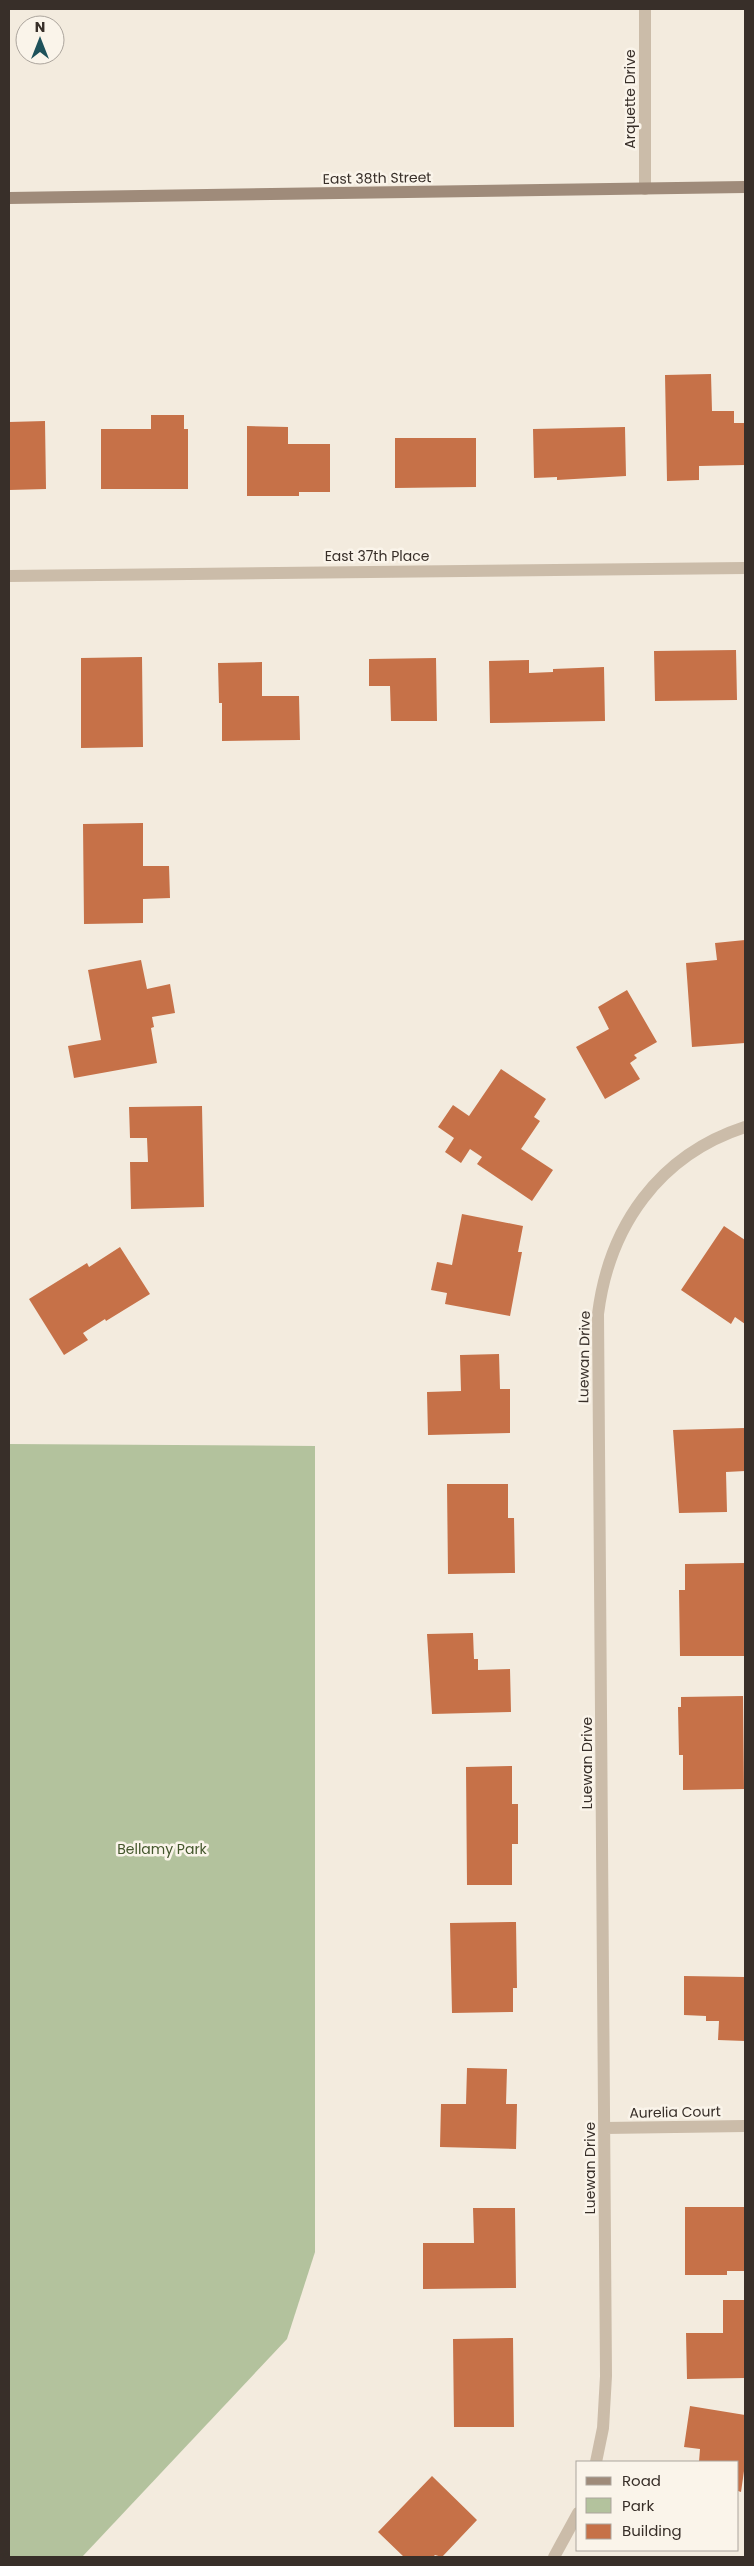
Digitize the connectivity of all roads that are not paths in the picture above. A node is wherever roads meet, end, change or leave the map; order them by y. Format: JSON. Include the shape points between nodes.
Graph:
{"nodes":[{"id":1,"x":645,"y":9,"type":"edge"},
{"id":2,"x":745,"y":187,"type":"edge"},
{"id":3,"x":645,"y":189,"type":"junction"},
{"id":4,"x":9,"y":198,"type":"edge"},
{"id":5,"x":745,"y":568,"type":"edge"},
{"id":6,"x":9,"y":576,"type":"edge"},
{"id":7,"x":745,"y":1128,"type":"edge"},
{"id":8,"x":745,"y":2126,"type":"edge"},
{"id":9,"x":604,"y":2128,"type":"junction"},
{"id":10,"x":596,"y":2461,"type":"edge"},
{"id":11,"x":576,"y":2517,"type":"edge"},
{"id":12,"x":554,"y":2557,"type":"edge"}],
"edges":[{"from":1,"to":3,"type":"street","name":"Arquette Drive"},
{"from":2,"to":3,"type":"main road","name":"East 38th Street"},
{"from":3,"to":4,"type":"main road","name":"East 38th Street"},
{"from":5,"to":6,"type":"street","name":"East 37th Place"},
{"from":7,"to":9,"type":"street","name":"Luewan Drive","via":[[690,1154],[651,1189],[630,1216],[614,1246],[600,1298]]},
{"from":8,"to":9,"type":"street","name":"Aurelia Court"},
{"from":9,"to":10,"type":"street","name":"Luewan Drive","via":[[606,2386]]},
{"from":11,"to":12,"type":"street"}]}
